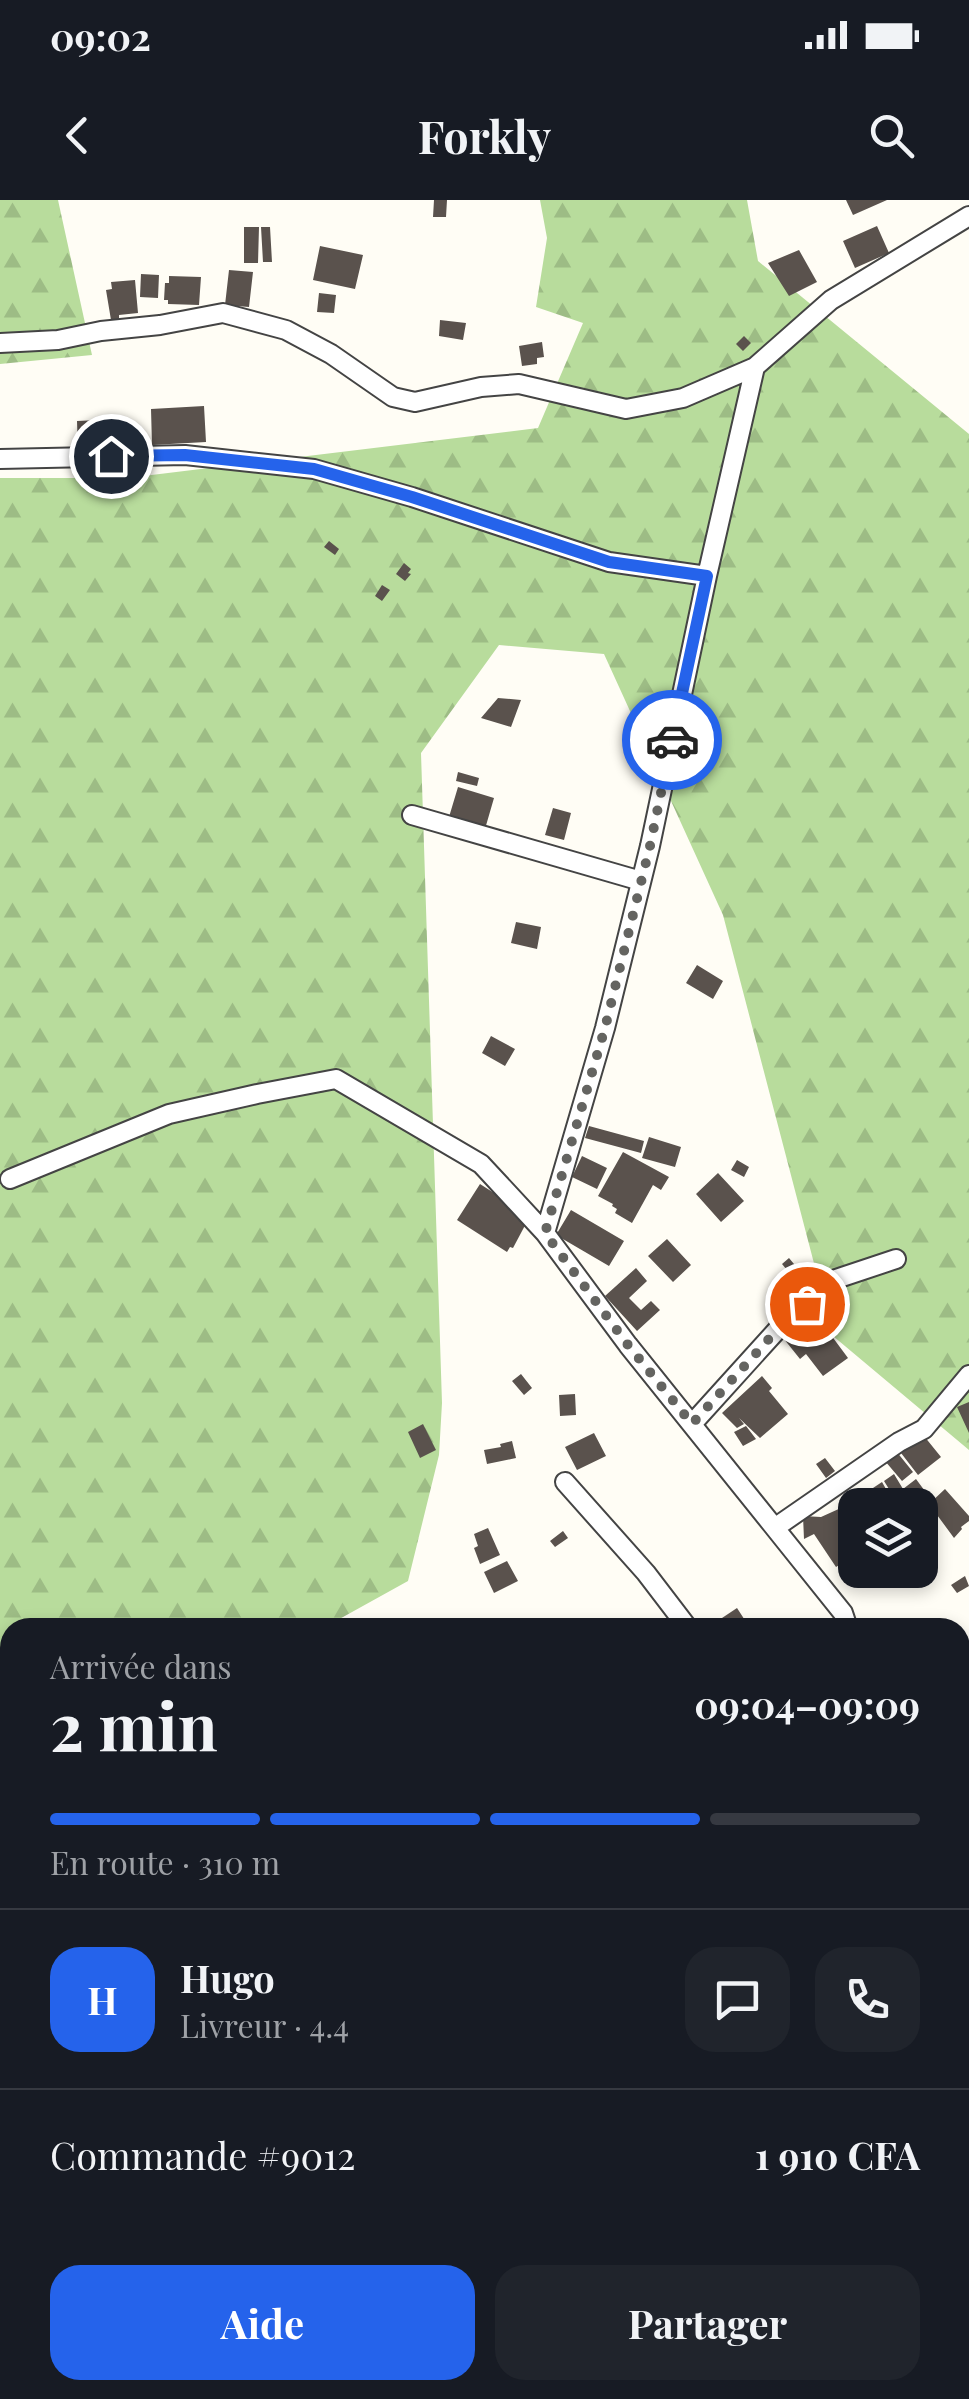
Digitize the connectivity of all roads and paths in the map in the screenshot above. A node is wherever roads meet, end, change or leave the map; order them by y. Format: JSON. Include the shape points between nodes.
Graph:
{"nodes":[{"id":1,"x":969,"y":216,"type":"edge"},
{"id":2,"x":0,"y":344,"type":"edge"},
{"id":3,"x":755,"y":368,"type":"junction"},
{"id":4,"x":0,"y":459,"type":"edge"},
{"id":5,"x":707,"y":576,"type":"junction"},
{"id":6,"x":412,"y":815,"type":"dead end"},
{"id":7,"x":641,"y":881,"type":"junction"},
{"id":8,"x":10,"y":1179,"type":"dead end"},
{"id":9,"x":545,"y":1233,"type":"junction"},
{"id":10,"x":896,"y":1259,"type":"dead end"},
{"id":11,"x":969,"y":1374,"type":"edge"},
{"id":12,"x":692,"y":1424,"type":"junction"},
{"id":13,"x":566,"y":1482,"type":"dead end"},
{"id":14,"x":776,"y":1527,"type":"junction"},
{"id":15,"x":680,"y":1618,"type":"edge"},
{"id":16,"x":845,"y":1618,"type":"edge"}],
"edges":[{"from":1,"to":3,"type":"street","via":[[831,300]]},
{"from":2,"to":3,"type":"street","via":[[223,313],[286,330],[394,397],[416,402],[519,384],[626,409],[684,398]]},
{"from":3,"to":5,"type":"street"},
{"from":4,"to":5,"type":"street","via":[[185,455],[314,469],[609,562]]},
{"from":5,"to":7,"type":"street"},
{"from":6,"to":7,"type":"street"},
{"from":7,"to":9,"type":"street"},
{"from":8,"to":9,"type":"street","via":[[169,1114],[336,1080],[481,1164]]},
{"from":9,"to":12,"type":"street"},
{"from":10,"to":12,"type":"street","via":[[836,1278],[778,1329]]},
{"from":11,"to":14,"type":"street","via":[[924,1429]]},
{"from":12,"to":14,"type":"street"},
{"from":13,"to":15,"type":"street"},
{"from":14,"to":16,"type":"street"}]}
